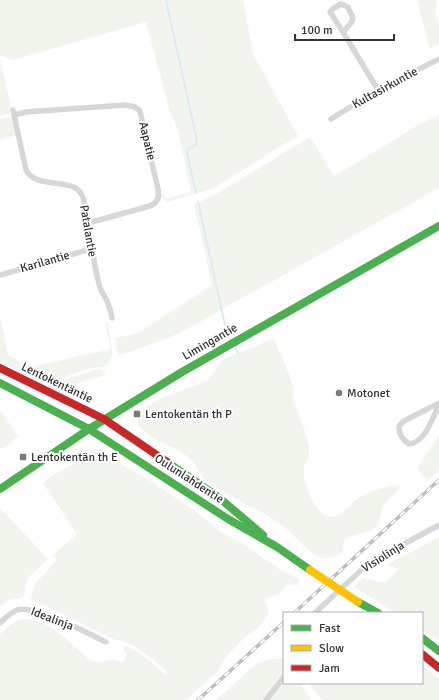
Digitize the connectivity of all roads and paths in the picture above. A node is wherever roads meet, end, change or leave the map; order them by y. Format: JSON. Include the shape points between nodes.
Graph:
{"nodes":[{"id":1,"x":343,"y":32,"type":"junction"},
{"id":2,"x":439,"y":59,"type":"edge"},
{"id":3,"x":378,"y":90,"type":"junction"},
{"id":4,"x":14,"y":112,"type":"joint"},
{"id":5,"x":331,"y":119,"type":"dead end"},
{"id":6,"x":88,"y":223,"type":"junction"},
{"id":7,"x":439,"y":226,"type":"edge"},
{"id":8,"x":91,"y":249,"type":"junction"},
{"id":9,"x":0,"y":275,"type":"edge"},
{"id":10,"x":112,"y":318,"type":"dead end"},
{"id":11,"x":0,"y":368,"type":"edge"},
{"id":12,"x":0,"y":383,"type":"edge"},
{"id":13,"x":439,"y":404,"type":"edge"},
{"id":14,"x":104,"y":419,"type":"junction"},
{"id":15,"x":89,"y":429,"type":"junction"},
{"id":16,"x":0,"y":489,"type":"edge"},
{"id":17,"x":439,"y":525,"type":"edge"},
{"id":18,"x":277,"y":547,"type":"junction"},
{"id":19,"x":358,"y":602,"type":"junction"},
{"id":20,"x":316,"y":612,"type":"edge"},
{"id":21,"x":371,"y":612,"type":"edge"},
{"id":22,"x":376,"y":612,"type":"edge"},
{"id":23,"x":0,"y":623,"type":"edge"},
{"id":24,"x":423,"y":639,"type":"edge"},
{"id":25,"x":106,"y":642,"type":"dead end"},
{"id":26,"x":439,"y":651,"type":"edge"},
{"id":27,"x":423,"y":655,"type":"edge"},
{"id":28,"x":439,"y":668,"type":"edge"},
{"id":29,"x":283,"y":678,"type":"edge"},
{"id":30,"x":266,"y":700,"type":"edge"}],
"edges":[{"from":1,"to":1,"type":"street","via":[[330,12],[341,4],[348,7],[353,18]]},
{"from":1,"to":3,"type":"street"},
{"from":2,"to":3,"type":"street","name":"Kultasirkuntie"},
{"from":3,"to":5,"type":"street","name":"Kultasirkuntie"},
{"from":4,"to":6,"type":"street","name":"Patalantie","via":[[28,173],[33,178],[79,191]]},
{"from":4,"to":6,"type":"street","name":"Aapatie","via":[[125,106],[135,107],[140,112],[159,193],[157,200],[150,206]]},
{"from":6,"to":8,"type":"street","name":"Patalantie"},
{"from":7,"to":14,"type":"main road","name":"Limingantie","via":[[248,333]]},
{"from":8,"to":9,"type":"street","name":"Karilantie"},
{"from":8,"to":10,"type":"street","name":"Patalantie","via":[[99,284]]},
{"from":11,"to":14,"type":"main road","name":"Lentokentäntie"},
{"from":12,"to":15,"type":"main road","name":"Lentokentäntie"},
{"from":13,"to":13,"type":"street","via":[[404,421],[399,426],[402,440],[409,444],[419,440]]},
{"from":14,"to":15,"type":"main road","name":"Limingantie"},
{"from":14,"to":18,"type":"main road","name":"Oulunlahdentie","via":[[217,496]]},
{"from":15,"to":16,"type":"main road","name":"Limingantie"},
{"from":15,"to":18,"type":"main road","name":"Oulunlahdentie","via":[[228,519]]},
{"from":17,"to":20,"type":"street","name":"Visiolinja","via":[[369,564]]},
{"from":18,"to":19,"type":"main road","name":"Oulunlahdentie","bridge":true},
{"from":19,"to":21,"type":"main road","name":"Oulunlahdentie"},
{"from":19,"to":22,"type":"main road","name":"Oulunlahdentie"},
{"from":23,"to":25,"type":"street","name":"Idealinja","via":[[18,610],[38,611]]},
{"from":24,"to":26,"type":"main road"},
{"from":27,"to":28,"type":"main road"},
{"from":29,"to":30,"type":"street"}]}
